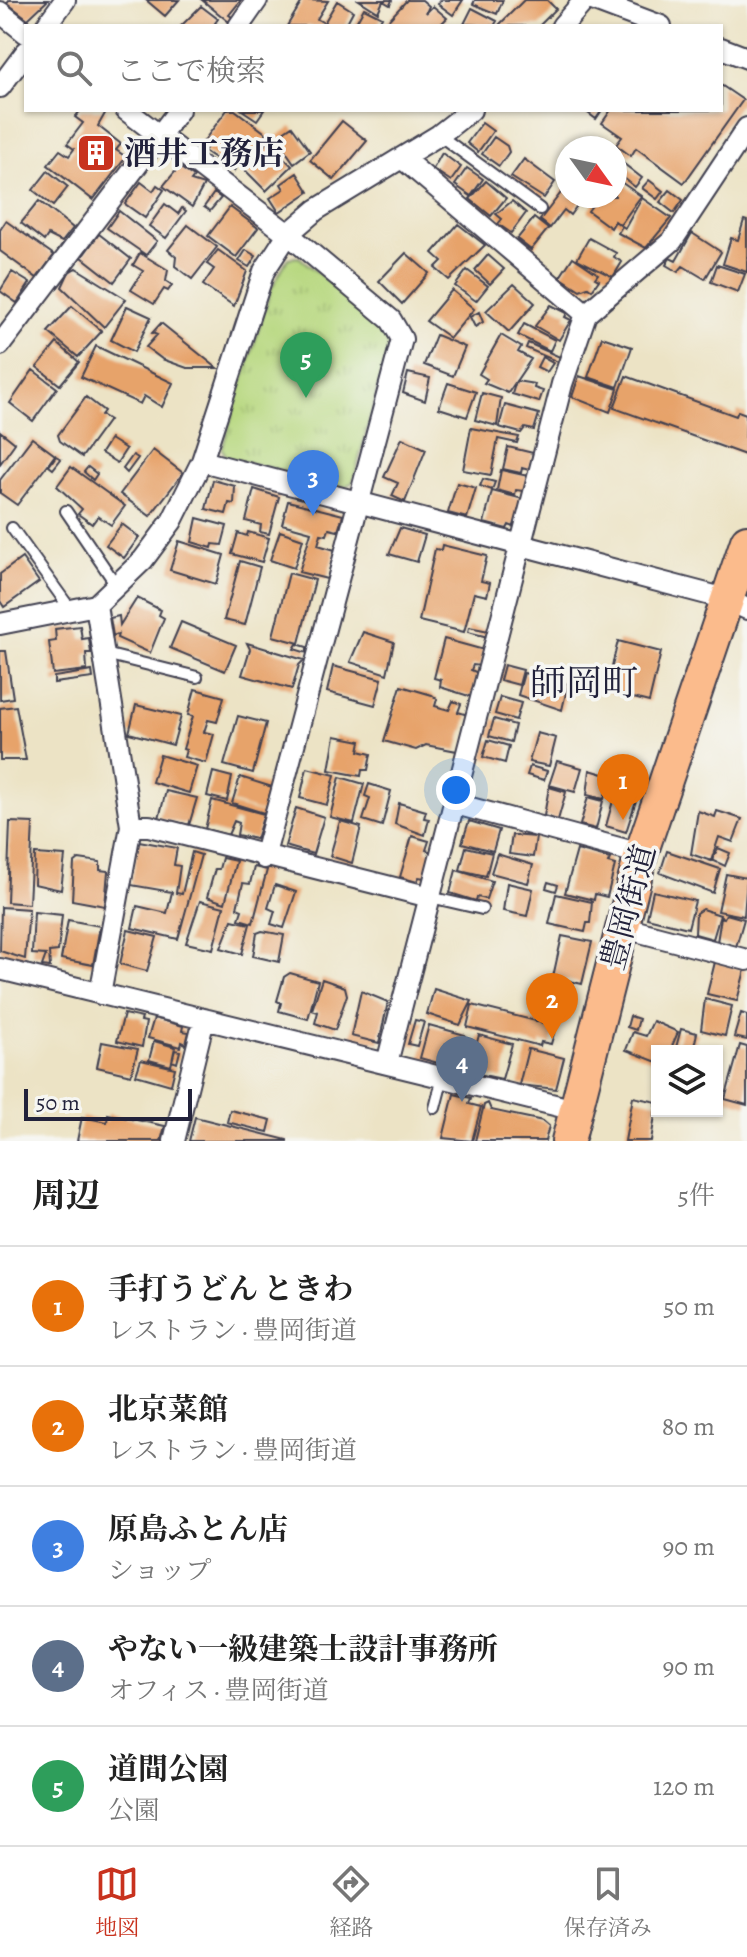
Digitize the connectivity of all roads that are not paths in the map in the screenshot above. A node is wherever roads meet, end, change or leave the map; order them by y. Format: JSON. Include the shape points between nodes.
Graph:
{"nodes":[{"id":1,"x":585,"y":0,"type":"edge"},
{"id":2,"x":592,"y":0,"type":"edge"},
{"id":3,"x":63,"y":1,"type":"edge"},
{"id":4,"x":0,"y":12,"type":"edge"},
{"id":5,"x":47,"y":24,"type":"edge"},
{"id":6,"x":564,"y":24,"type":"edge"},
{"id":7,"x":656,"y":24,"type":"edge"},
{"id":8,"x":24,"y":31,"type":"edge"},
{"id":9,"x":723,"y":49,"type":"edge"},
{"id":10,"x":24,"y":55,"type":"edge"},
{"id":11,"x":747,"y":58,"type":"edge"},
{"id":12,"x":0,"y":87,"type":"edge"},
{"id":13,"x":128,"y":112,"type":"edge"},
{"id":14,"x":177,"y":112,"type":"edge"},
{"id":15,"x":468,"y":112,"type":"edge"},
{"id":16,"x":747,"y":128,"type":"edge"},
{"id":17,"x":439,"y":135,"type":"junction"},
{"id":18,"x":158,"y":136,"type":"junction"},
{"id":19,"x":402,"y":158,"type":"junction"},
{"id":20,"x":540,"y":209,"type":"dead end"},
{"id":21,"x":288,"y":234,"type":"junction"},
{"id":22,"x":586,"y":314,"type":"junction"},
{"id":23,"x":0,"y":345,"type":"edge"},
{"id":24,"x":202,"y":461,"type":"junction"},
{"id":25,"x":358,"y":502,"type":"junction"},
{"id":26,"x":66,"y":511,"type":"dead end"},
{"id":27,"x":12,"y":528,"type":"dead end"},
{"id":28,"x":747,"y":541,"type":"edge"},
{"id":29,"x":523,"y":546,"type":"junction"},
{"id":30,"x":117,"y":586,"type":"junction"},
{"id":31,"x":736,"y":604,"type":"edge"},
{"id":32,"x":96,"y":605,"type":"junction"},
{"id":33,"x":71,"y":610,"type":"junction"},
{"id":34,"x":0,"y":624,"type":"edge"},
{"id":35,"x":105,"y":654,"type":"junction"},
{"id":36,"x":197,"y":677,"type":"dead end"},
{"id":37,"x":456,"y":804,"type":"junction"},
{"id":38,"x":131,"y":826,"type":"junction"},
{"id":39,"x":641,"y":854,"type":"junction"},
{"id":40,"x":264,"y":858,"type":"junction"},
{"id":41,"x":430,"y":897,"type":"junction"},
{"id":42,"x":482,"y":909,"type":"dead end"},
{"id":43,"x":621,"y":927,"type":"junction"},
{"id":44,"x":747,"y":960,"type":"edge"},
{"id":45,"x":0,"y":969,"type":"edge"},
{"id":46,"x":100,"y":994,"type":"junction"},
{"id":47,"x":204,"y":1019,"type":"junction"},
{"id":48,"x":387,"y":1063,"type":"junction"},
{"id":49,"x":443,"y":1077,"type":"junction"},
{"id":50,"x":435,"y":1108,"type":"dead end"},
{"id":51,"x":572,"y":1126,"type":"edge"},
{"id":52,"x":174,"y":1141,"type":"edge"}],
"edges":[{"from":1,"to":6,"type":"street"},
{"from":2,"to":7,"type":"street"},
{"from":3,"to":5,"type":"street"},
{"from":4,"to":8,"type":"street"},
{"from":9,"to":11,"type":"street"},
{"from":10,"to":12,"type":"street"},
{"from":13,"to":18,"type":"street"},
{"from":14,"to":18,"type":"street"},
{"from":15,"to":17,"type":"street"},
{"from":16,"to":22,"type":"street","via":[[672,241]]},
{"from":17,"to":19,"type":"street"},
{"from":17,"to":20,"type":"lane"},
{"from":18,"to":21,"type":"street"},
{"from":18,"to":23,"type":"street"},
{"from":19,"to":21,"type":"street","via":[[316,210]]},
{"from":19,"to":22,"type":"street"},
{"from":21,"to":24,"type":"street","via":[[264,271]]},
{"from":21,"to":25,"type":"street","via":[[391,320],[402,339]]},
{"from":22,"to":29,"type":"street","via":[[562,384]]},
{"from":24,"to":25,"type":"street"},
{"from":24,"to":30,"type":"street","via":[[172,521]]},
{"from":25,"to":29,"type":"street"},
{"from":25,"to":40,"type":"street"},
{"from":26,"to":30,"type":"lane"},
{"from":27,"to":33,"type":"lane"},
{"from":28,"to":31,"type":"main road","name":"豊岡街道"},
{"from":29,"to":31,"type":"street"},
{"from":29,"to":37,"type":"street"},
{"from":30,"to":32,"type":"street"},
{"from":31,"to":39,"type":"main road","name":"豊岡街道"},
{"from":32,"to":33,"type":"street"},
{"from":32,"to":35,"type":"street"},
{"from":33,"to":34,"type":"street"},
{"from":35,"to":36,"type":"lane"},
{"from":35,"to":38,"type":"street"},
{"from":37,"to":39,"type":"street"},
{"from":37,"to":41,"type":"street"},
{"from":38,"to":40,"type":"street","via":[[149,826]]},
{"from":38,"to":46,"type":"street"},
{"from":39,"to":43,"type":"main road","name":"豊岡街道"},
{"from":40,"to":41,"type":"street"},
{"from":41,"to":42,"type":"lane"},
{"from":41,"to":48,"type":"street"},
{"from":43,"to":44,"type":"street"},
{"from":43,"to":51,"type":"main road","name":"豊岡街道"},
{"from":45,"to":46,"type":"street"},
{"from":46,"to":47,"type":"street"},
{"from":47,"to":48,"type":"street"},
{"from":47,"to":52,"type":"street"},
{"from":48,"to":49,"type":"street"},
{"from":49,"to":50,"type":"lane"},
{"from":49,"to":51,"type":"street"}]}
